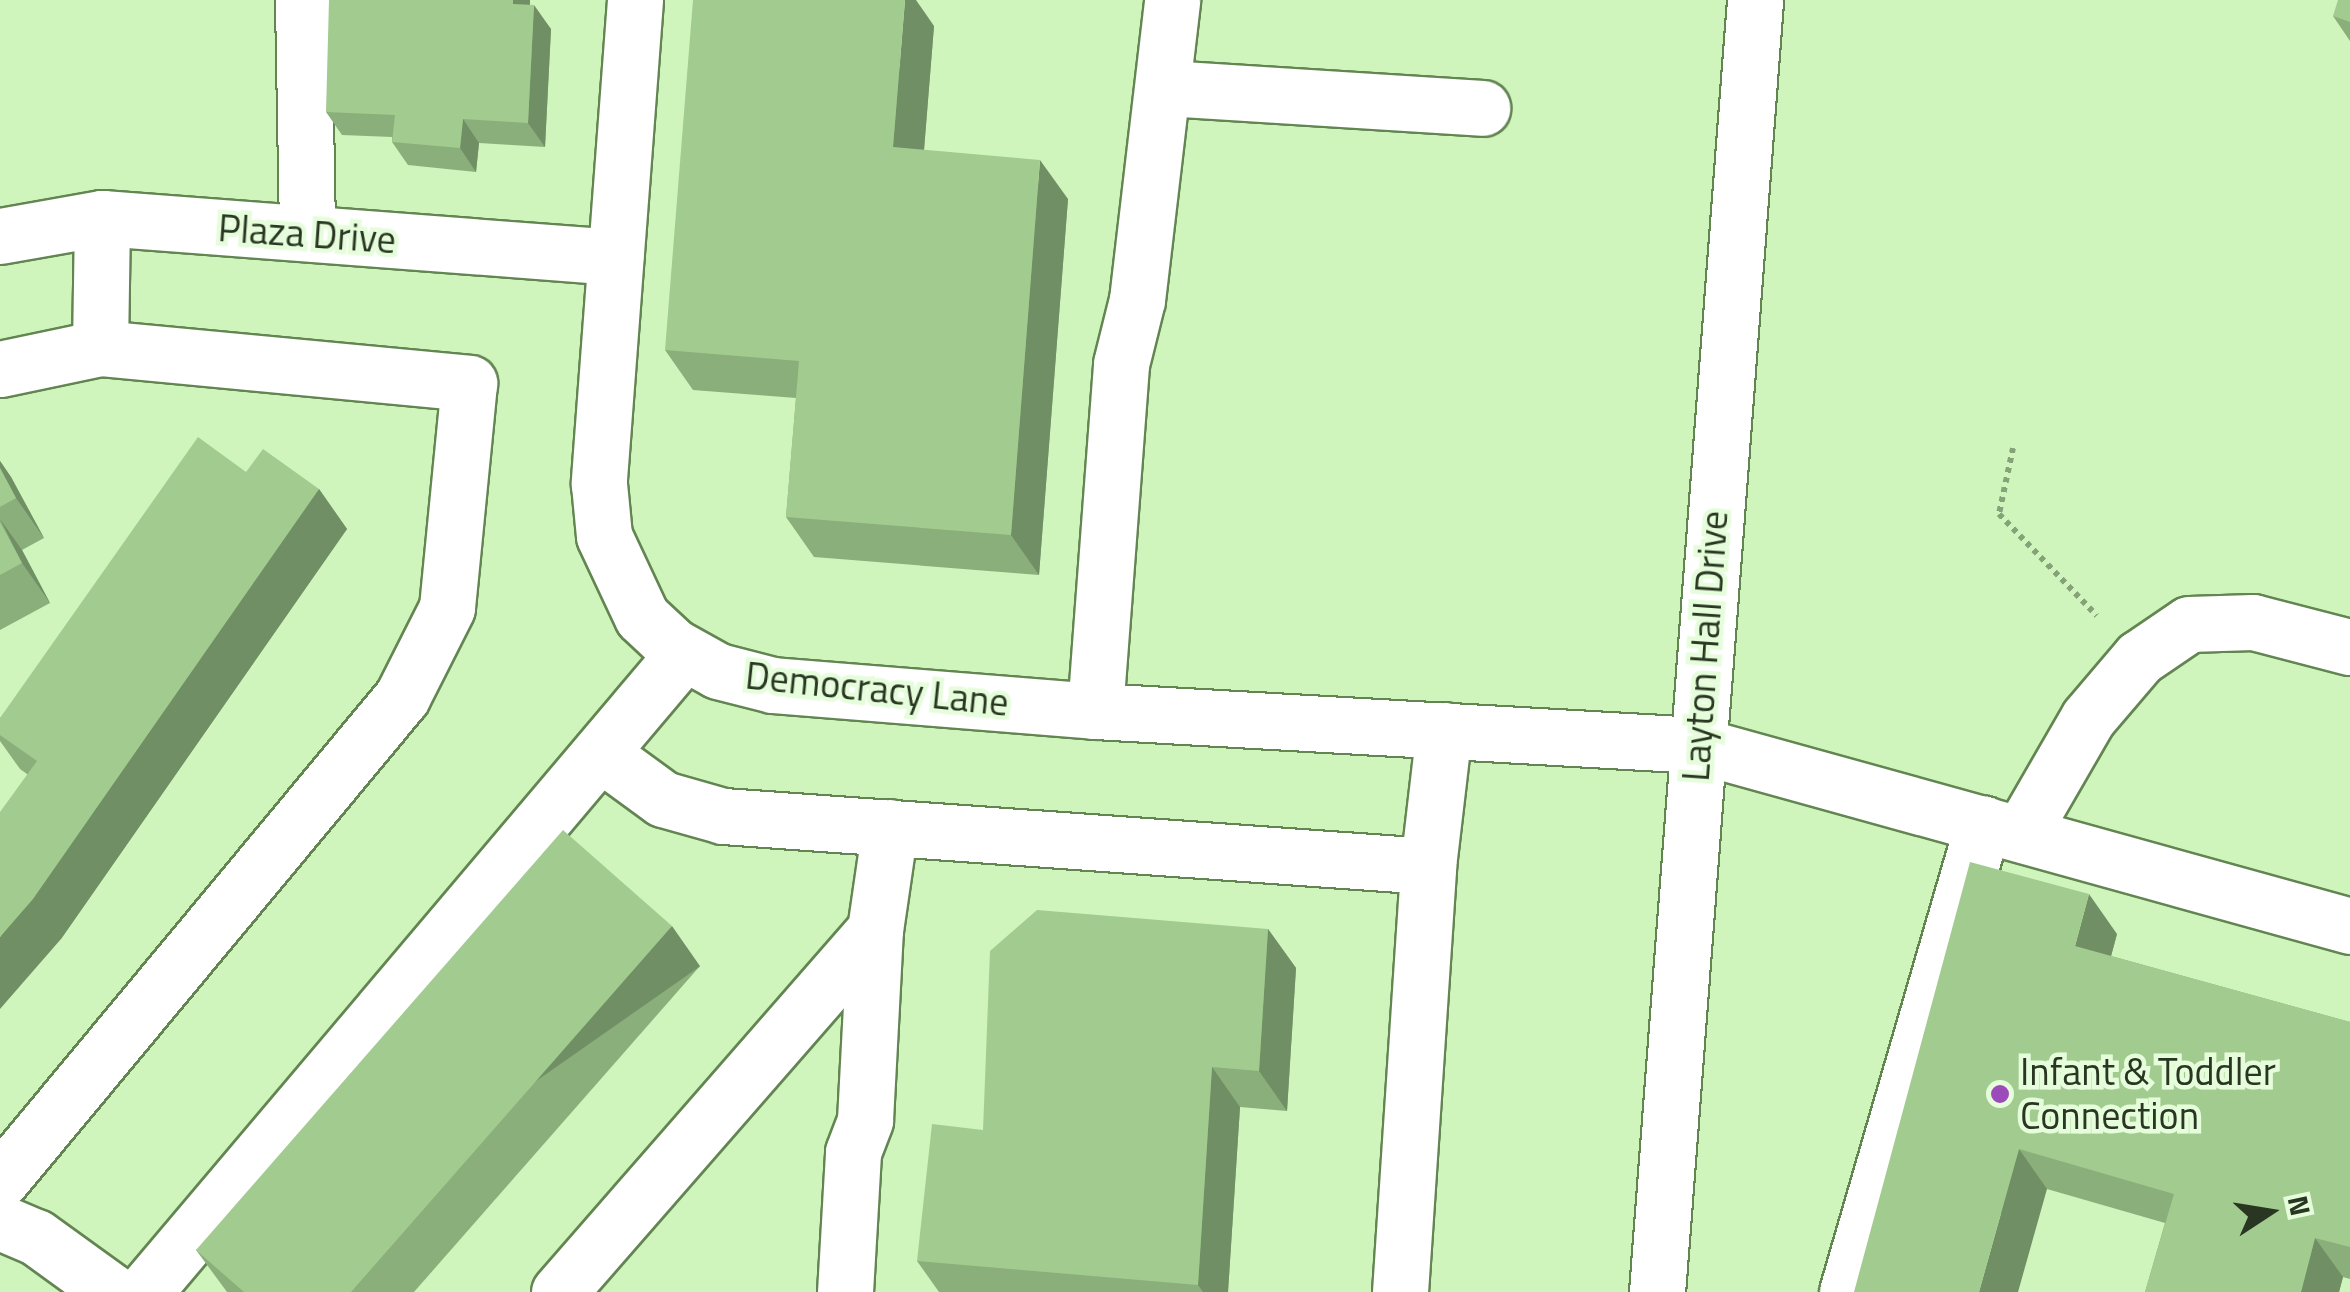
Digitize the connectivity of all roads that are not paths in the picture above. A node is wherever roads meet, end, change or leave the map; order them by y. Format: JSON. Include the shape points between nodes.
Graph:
{"nodes":[{"id":1,"x":302,"y":0,"type":"edge"},
{"id":2,"x":636,"y":0,"type":"edge"},
{"id":3,"x":1172,"y":0,"type":"edge"},
{"id":4,"x":1755,"y":0,"type":"edge"},
{"id":5,"x":1166,"y":88,"type":"junction"},
{"id":6,"x":1482,"y":108,"type":"dead end"},
{"id":7,"x":102,"y":218,"type":"junction"},
{"id":8,"x":306,"y":234,"type":"junction"},
{"id":9,"x":0,"y":236,"type":"edge"},
{"id":10,"x":616,"y":257,"type":"junction"},
{"id":11,"x":100,"y":348,"type":"junction"},
{"id":12,"x":0,"y":369,"type":"edge"},
{"id":13,"x":2350,"y":647,"type":"edge"},
{"id":14,"x":684,"y":653,"type":"junction"},
{"id":15,"x":1095,"y":711,"type":"junction"},
{"id":16,"x":1444,"y":730,"type":"junction"},
{"id":17,"x":1697,"y":745,"type":"junction"},
{"id":18,"x":600,"y":752,"type":"junction"},
{"id":19,"x":890,"y":828,"type":"junction"},
{"id":20,"x":2002,"y":828,"type":"junction"},
{"id":21,"x":1428,"y":866,"type":"junction"},
{"id":22,"x":2350,"y":926,"type":"edge"},
{"id":23,"x":875,"y":930,"type":"junction"},
{"id":24,"x":0,"y":1181,"type":"edge"},
{"id":25,"x":0,"y":1222,"type":"edge"},
{"id":26,"x":112,"y":1292,"type":"edge"},
{"id":27,"x":144,"y":1292,"type":"edge"},
{"id":28,"x":558,"y":1292,"type":"edge"},
{"id":29,"x":845,"y":1292,"type":"edge"},
{"id":30,"x":1400,"y":1292,"type":"edge"},
{"id":31,"x":1656,"y":1292,"type":"edge"},
{"id":32,"x":1848,"y":1292,"type":"edge"}],
"edges":[{"from":1,"to":8,"type":"street"},
{"from":2,"to":10,"type":"street","name":"Democracy Lane"},
{"from":3,"to":5,"type":"street"},
{"from":4,"to":17,"type":"street","name":"Layton Hall Drive"},
{"from":5,"to":6,"type":"street"},
{"from":5,"to":15,"type":"street","via":[[1137,300],[1121,364]]},
{"from":7,"to":8,"type":"street","name":"Plaza Drive"},
{"from":7,"to":9,"type":"street","name":"Plaza Drive"},
{"from":7,"to":11,"type":"street"},
{"from":8,"to":10,"type":"street","name":"Plaza Drive"},
{"from":10,"to":14,"type":"street","name":"Democracy Lane","via":[[599,484],[604,536],[642,617]]},
{"from":11,"to":12,"type":"street"},
{"from":11,"to":24,"type":"street","via":[[469,383],[447,608],[402,698]]},
{"from":13,"to":20,"type":"street","via":[[2253,622],[2189,624],[2139,658]]},
{"from":14,"to":15,"type":"street","name":"Democracy Lane","via":[[718,671],[773,685]]},
{"from":14,"to":18,"type":"street"},
{"from":15,"to":16,"type":"street","name":"Democracy Lane"},
{"from":16,"to":17,"type":"street","name":"Democracy Lane"},
{"from":16,"to":21,"type":"street"},
{"from":17,"to":20,"type":"street","name":"Democracy Lane"},
{"from":17,"to":31,"type":"street","name":"Layton Hall Drive"},
{"from":18,"to":19,"type":"street","via":[[663,798],[723,816]]},
{"from":18,"to":27,"type":"street"},
{"from":19,"to":21,"type":"street"},
{"from":19,"to":23,"type":"street"},
{"from":20,"to":22,"type":"street","name":"Democracy Lane"},
{"from":20,"to":32,"type":"street"},
{"from":21,"to":30,"type":"street"},
{"from":23,"to":28,"type":"street"},
{"from":23,"to":29,"type":"street","via":[[865,1120],[853,1152]]},
{"from":25,"to":26,"type":"street","via":[[36,1237]]}]}
